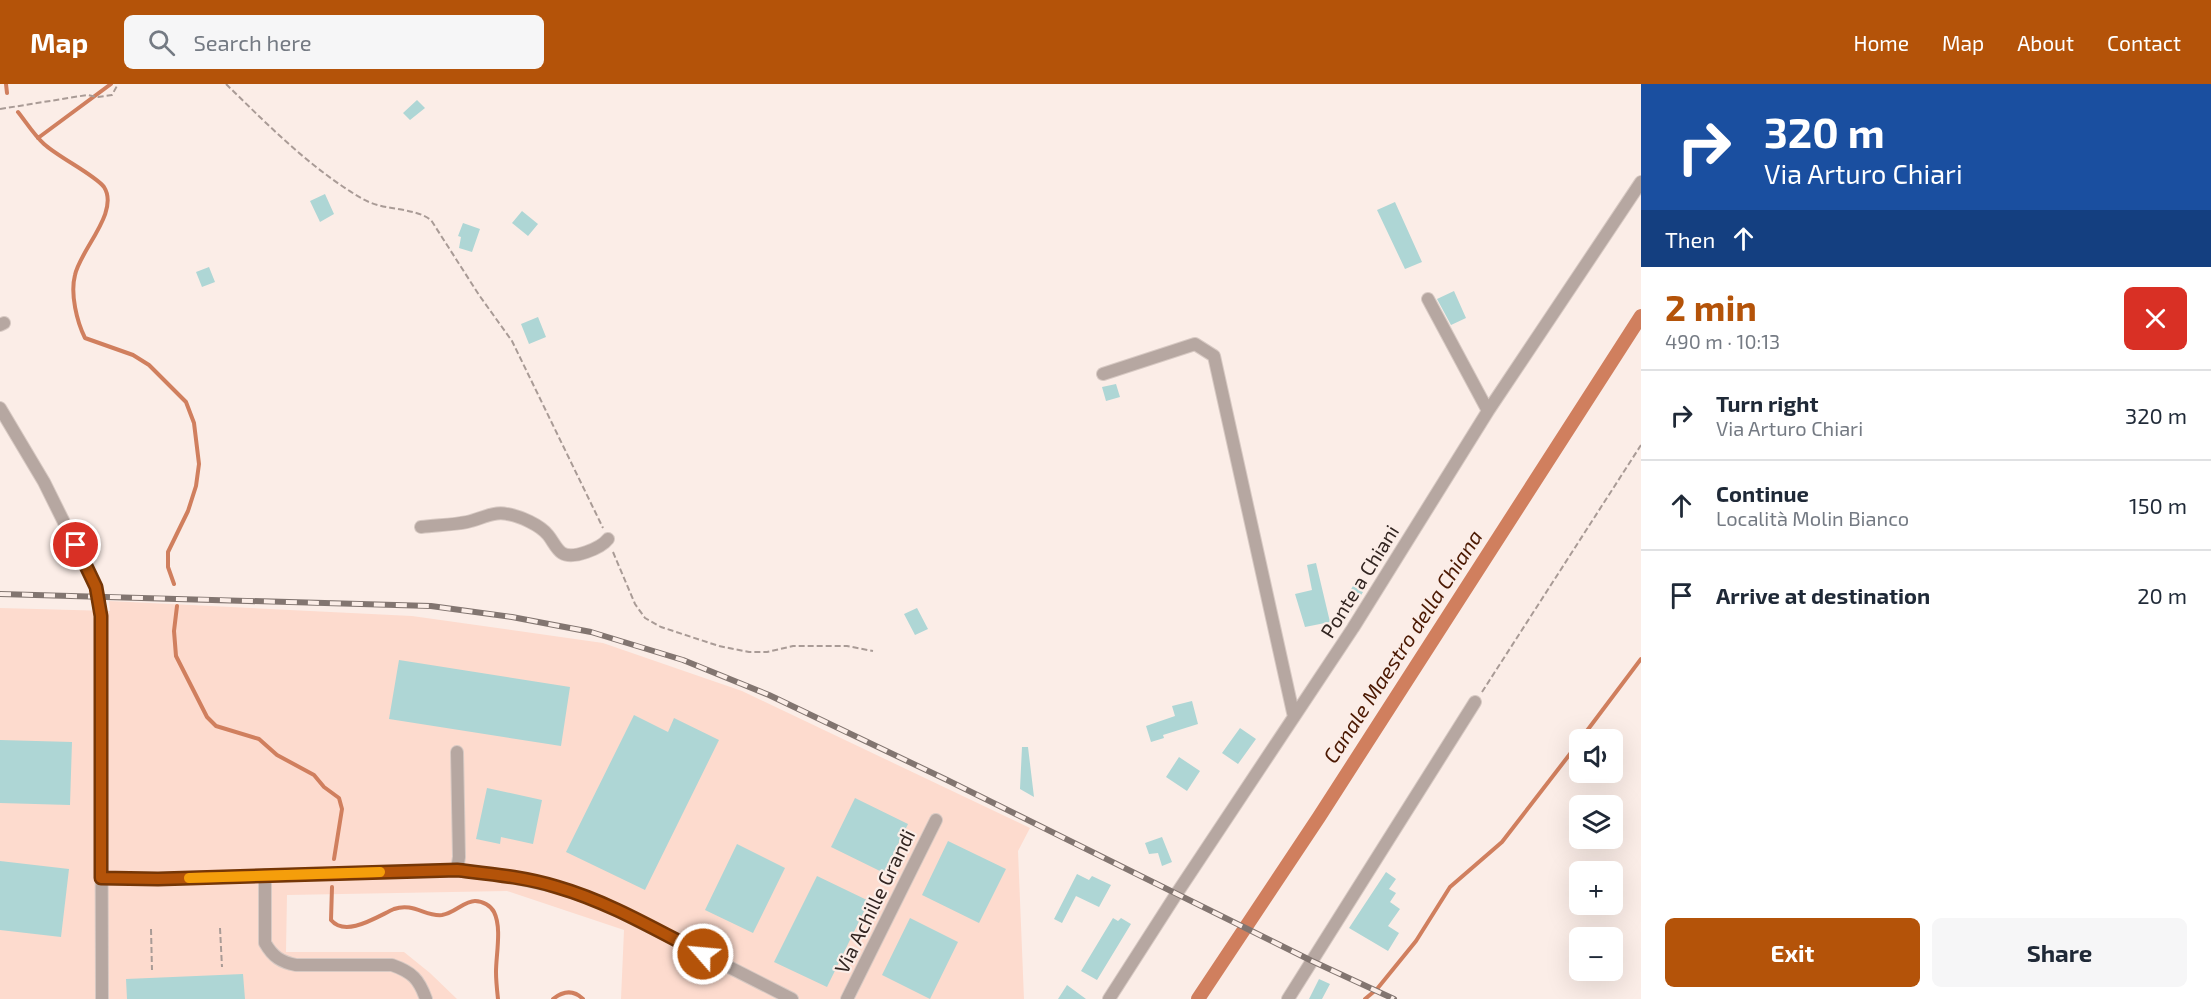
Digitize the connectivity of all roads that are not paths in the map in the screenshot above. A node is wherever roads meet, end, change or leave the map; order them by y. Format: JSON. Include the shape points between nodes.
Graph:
{"nodes":[{"id":1,"x":1641,"y":182,"type":"edge"},
{"id":2,"x":1428,"y":299,"type":"dead end"},
{"id":3,"x":1103,"y":374,"type":"dead end"},
{"id":4,"x":0,"y":408,"type":"edge"},
{"id":5,"x":1488,"y":411,"type":"junction"},
{"id":6,"x":421,"y":527,"type":"dead end"},
{"id":7,"x":608,"y":539,"type":"road end"},
{"id":8,"x":1476,"y":702,"type":"road end"},
{"id":9,"x":1294,"y":717,"type":"junction"},
{"id":10,"x":457,"y":752,"type":"dead end"},
{"id":11,"x":936,"y":820,"type":"dead end"},
{"id":12,"x":457,"y":870,"type":"junction"},
{"id":13,"x":265,"y":875,"type":"junction"},
{"id":14,"x":101,"y":878,"type":"junction"},
{"id":15,"x":102,"y":999,"type":"edge"},
{"id":16,"x":426,"y":999,"type":"edge"},
{"id":17,"x":792,"y":999,"type":"edge"},
{"id":18,"x":847,"y":999,"type":"edge"},
{"id":19,"x":1109,"y":999,"type":"edge"},
{"id":20,"x":1288,"y":999,"type":"edge"}],
"edges":[{"from":1,"to":5,"type":"street","name":"Ponte a Chiani"},
{"from":2,"to":5,"type":"street"},
{"from":3,"to":9,"type":"street","via":[[1195,344],[1214,356]]},
{"from":4,"to":14,"type":"street","via":[[44,482],[96,587],[101,616]]},
{"from":5,"to":9,"type":"street","name":"Ponte a Chiani"},
{"from":6,"to":7,"type":"street","via":[[465,523],[495,513],[510,514],[537,525],[564,555],[570,556],[603,546]]},
{"from":8,"to":20,"type":"street"},
{"from":9,"to":19,"type":"street","name":"Ponte a Chiani"},
{"from":10,"to":12,"type":"street"},
{"from":11,"to":18,"type":"street","name":"Via Achille Grandi"},
{"from":12,"to":13,"type":"street"},
{"from":12,"to":17,"type":"street","via":[[557,887],[603,903]]},
{"from":13,"to":14,"type":"street"},
{"from":13,"to":16,"type":"street","via":[[265,943],[282,962],[392,965],[407,970],[418,980]]},
{"from":14,"to":15,"type":"street"}]}
